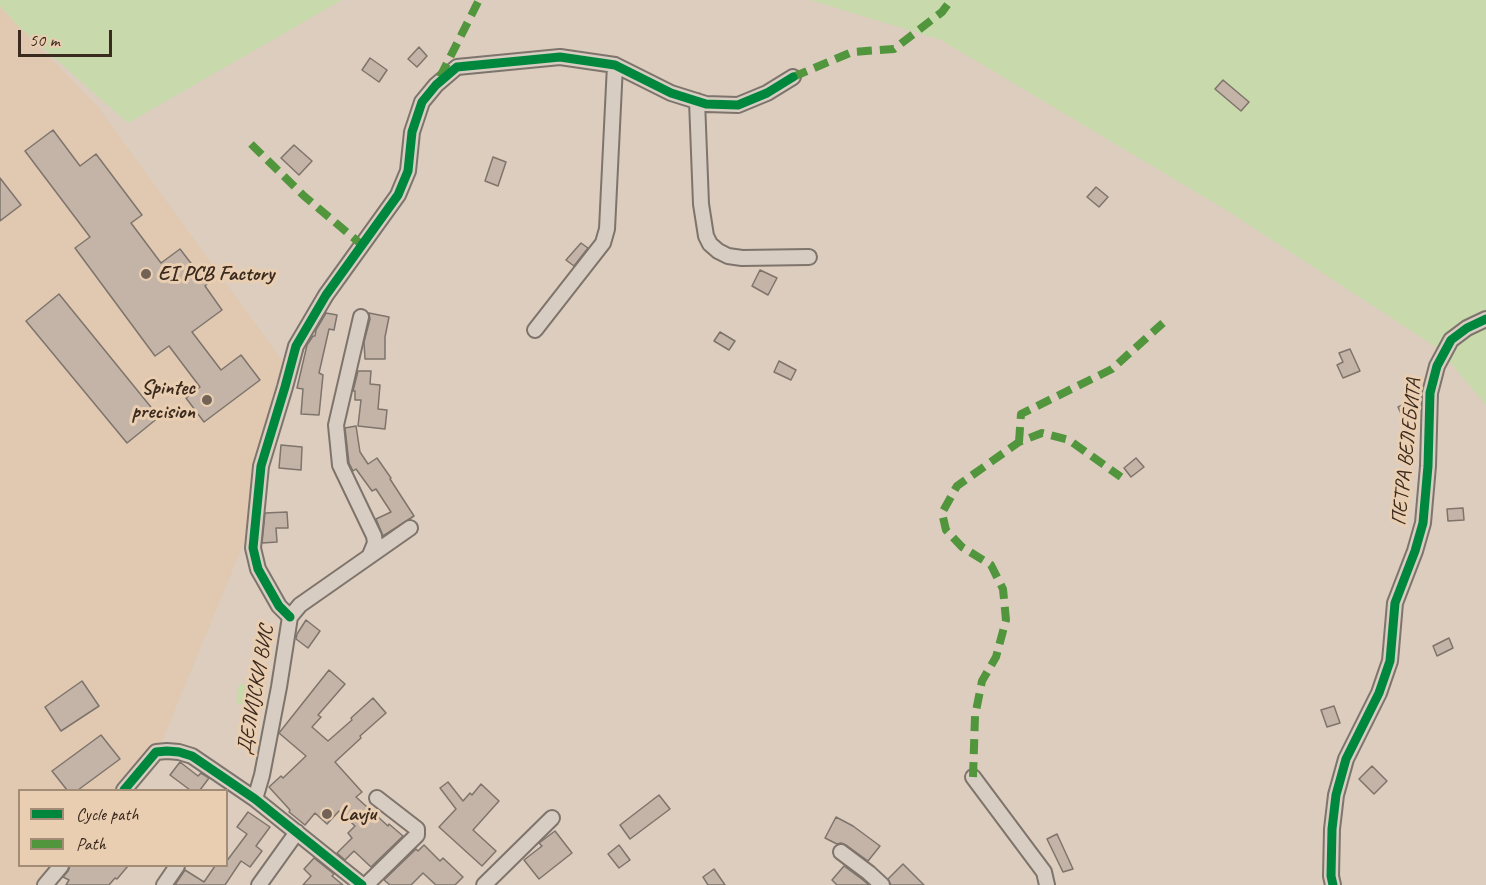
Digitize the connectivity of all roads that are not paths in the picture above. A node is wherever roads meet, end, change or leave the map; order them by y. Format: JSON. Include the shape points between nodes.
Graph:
{"nodes":[{"id":1,"x":615,"y":66,"type":"junction"},
{"id":2,"x":793,"y":77,"type":"dead end"},
{"id":3,"x":697,"y":101,"type":"junction"},
{"id":4,"x":809,"y":257,"type":"dead end"},
{"id":5,"x":361,"y":317,"type":"dead end"},
{"id":6,"x":1486,"y":319,"type":"edge"},
{"id":7,"x":535,"y":330,"type":"dead end"},
{"id":8,"x":410,"y":528,"type":"dead end"},
{"id":9,"x":370,"y":555,"type":"junction"},
{"id":10,"x":290,"y":617,"type":"junction"},
{"id":11,"x":973,"y":777,"type":"dead end"},
{"id":12,"x":229,"y":787,"type":"edge"},
{"id":13,"x":125,"y":789,"type":"edge"},
{"id":14,"x":377,"y":798,"type":"dead end"},
{"id":15,"x":255,"y":799,"type":"junction"},
{"id":16,"x":552,"y":818,"type":"dead end"},
{"id":17,"x":297,"y":832,"type":"junction"},
{"id":18,"x":841,"y":852,"type":"dead end"},
{"id":19,"x":60,"y":867,"type":"edge"},
{"id":20,"x":176,"y":867,"type":"edge"},
{"id":21,"x":45,"y":885,"type":"edge"},
{"id":22,"x":164,"y":885,"type":"edge"},
{"id":23,"x":259,"y":885,"type":"edge"},
{"id":24,"x":364,"y":885,"type":"edge"},
{"id":25,"x":484,"y":885,"type":"edge"},
{"id":26,"x":882,"y":885,"type":"edge"},
{"id":27,"x":1047,"y":885,"type":"edge"},
{"id":28,"x":1333,"y":885,"type":"edge"}],
"edges":[{"from":1,"to":3,"type":"street"},
{"from":1,"to":7,"type":"street","via":[[607,229],[603,243]]},
{"from":1,"to":10,"type":"street","via":[[560,57],[457,67],[422,102],[412,132],[408,171],[398,195],[326,295],[296,346],[261,466],[253,548],[258,569],[279,606]]},
{"from":2,"to":3,"type":"street","via":[[738,105]]},
{"from":3,"to":4,"type":"street","via":[[701,204],[710,244],[728,256],[742,258]]},
{"from":5,"to":9,"type":"street","via":[[336,425],[340,465],[374,536]]},
{"from":6,"to":28,"type":"street","name":"ПЕТРА ВЕЛЕБИТА","via":[[1451,340],[1437,366],[1430,393],[1423,523],[1395,603],[1390,661],[1379,693],[1346,759],[1336,795]]},
{"from":8,"to":9,"type":"street","name":"ДЕЛИЈСКИ ВИС"},
{"from":9,"to":10,"type":"street","name":"ДЕЛИЈСКИ ВИС","via":[[300,604]]},
{"from":10,"to":15,"type":"street","name":"ДЕЛИЈСКИ ВИС"},
{"from":11,"to":27,"type":"street","via":[[1044,872]]},
{"from":12,"to":13,"type":"street","via":[[192,756],[167,751],[156,752]]},
{"from":12,"to":15,"type":"street"},
{"from":14,"to":24,"type":"street","via":[[417,829],[417,835]]},
{"from":15,"to":17,"type":"street"},
{"from":16,"to":25,"type":"street"},
{"from":17,"to":23,"type":"street"},
{"from":17,"to":24,"type":"street"},
{"from":18,"to":26,"type":"street"},
{"from":19,"to":21,"type":"street"},
{"from":20,"to":22,"type":"street"}]}
